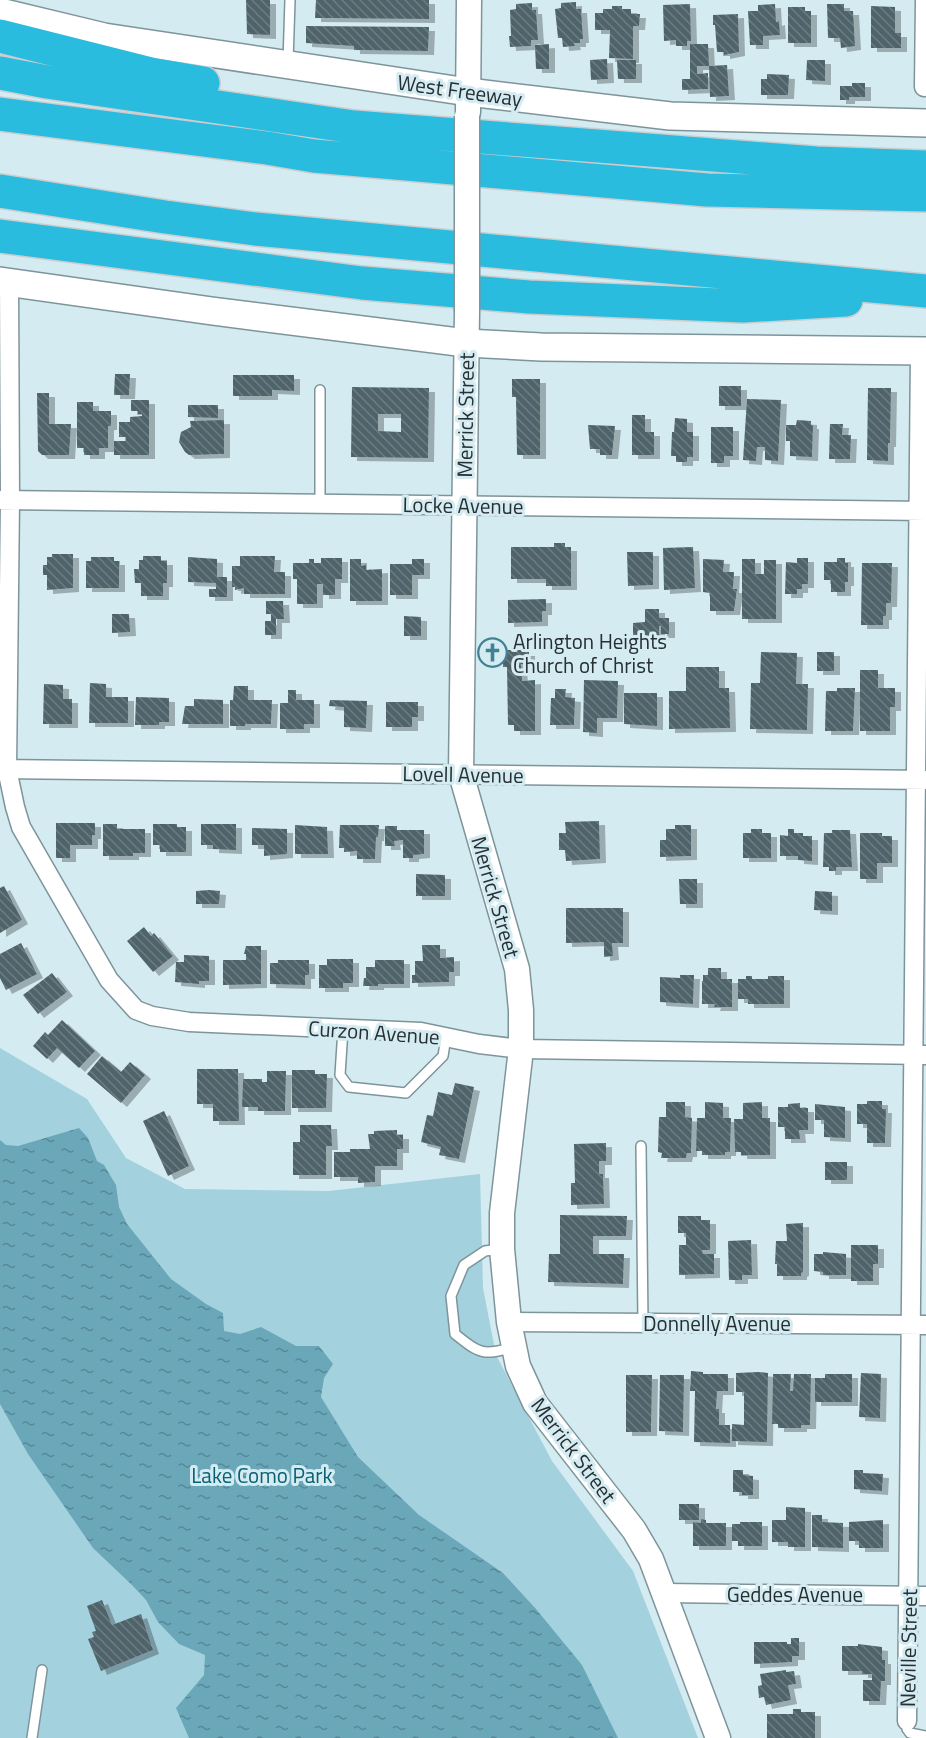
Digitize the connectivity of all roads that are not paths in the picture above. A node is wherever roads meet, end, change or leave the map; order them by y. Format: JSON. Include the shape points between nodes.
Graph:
{"nodes":[{"id":1,"x":290,"y":0,"type":"edge"},
{"id":2,"x":469,"y":0,"type":"edge"},
{"id":3,"x":925,"y":0,"type":"edge"},
{"id":4,"x":5,"y":16,"type":"edge"},
{"id":5,"x":288,"y":65,"type":"junction"},
{"id":6,"x":0,"y":73,"type":"edge"},
{"id":7,"x":924,"y":87,"type":"dead end"},
{"id":8,"x":468,"y":104,"type":"junction"},
{"id":9,"x":0,"y":114,"type":"edge"},
{"id":10,"x":926,"y":123,"type":"edge"},
{"id":11,"x":418,"y":132,"type":"junction"},
{"id":12,"x":926,"y":167,"type":"edge"},
{"id":13,"x":0,"y":191,"type":"edge"},
{"id":14,"x":926,"y":195,"type":"edge"},
{"id":15,"x":0,"y":236,"type":"edge"},
{"id":16,"x":5,"y":282,"type":"edge"},
{"id":17,"x":926,"y":293,"type":"edge"},
{"id":18,"x":466,"y":343,"type":"junction"},
{"id":19,"x":923,"y":351,"type":"edge"},
{"id":20,"x":320,"y":390,"type":"dead end"},
{"id":21,"x":5,"y":500,"type":"edge"},
{"id":22,"x":320,"y":504,"type":"junction"},
{"id":23,"x":464,"y":505,"type":"junction"},
{"id":24,"x":922,"y":511,"type":"edge"},
{"id":25,"x":922,"y":648,"type":"edge"},
{"id":26,"x":4,"y":769,"type":"edge"},
{"id":27,"x":461,"y":774,"type":"junction"},
{"id":28,"x":921,"y":780,"type":"edge"},
{"id":29,"x":343,"y":1029,"type":"junction"},
{"id":30,"x":446,"y":1037,"type":"junction"},
{"id":31,"x":521,"y":1049,"type":"junction"},
{"id":32,"x":920,"y":1055,"type":"edge"},
{"id":33,"x":641,"y":1146,"type":"dead end"},
{"id":34,"x":502,"y":1248,"type":"junction"},
{"id":35,"x":509,"y":1322,"type":"junction"},
{"id":36,"x":643,"y":1323,"type":"junction"},
{"id":37,"x":918,"y":1325,"type":"edge"},
{"id":38,"x":514,"y":1347,"type":"junction"},
{"id":39,"x":664,"y":1593,"type":"junction"},
{"id":40,"x":917,"y":1595,"type":"edge"},
{"id":41,"x":42,"y":1670,"type":"dead end"},
{"id":42,"x":907,"y":1721,"type":"joint"},
{"id":43,"x":926,"y":1736,"type":"edge"},
{"id":44,"x":32,"y":1738,"type":"edge"},
{"id":45,"x":718,"y":1738,"type":"edge"}],
"edges":[{"from":1,"to":5,"type":"lane"},
{"from":2,"to":8,"type":"street","name":"Merrick Street"},
{"from":3,"to":7,"type":"street"},
{"from":4,"to":5,"type":"main road","name":"West Freeway","via":[[104,37]]},
{"from":4,"to":11,"type":"highway","via":[[151,74],[339,110]]},
{"from":5,"to":8,"type":"main road","name":"West Freeway"},
{"from":6,"to":11,"type":"highway","via":[[354,127]]},
{"from":8,"to":10,"type":"main road","name":"West Freeway","via":[[670,116]]},
{"from":8,"to":18,"type":"street","name":"Merrick Street","bridge":true},
{"from":9,"to":14,"type":"highway","via":[[350,159],[707,190]]},
{"from":11,"to":12,"type":"highway","via":[[816,163]]},
{"from":13,"to":17,"type":"highway","via":[[255,229]]},
{"from":15,"to":17,"type":"highway","via":[[362,283],[529,297],[743,306]]},
{"from":16,"to":18,"type":"main road"},
{"from":16,"to":21,"type":"street","name":"Curzon Avenue"},
{"from":18,"to":19,"type":"main road"},
{"from":18,"to":23,"type":"street","name":"Merrick Street"},
{"from":19,"to":24,"type":"street","name":"Neville Street"},
{"from":20,"to":22,"type":"lane"},
{"from":21,"to":22,"type":"street","name":"Locke Avenue"},
{"from":21,"to":26,"type":"street","name":"Curzon Avenue"},
{"from":22,"to":23,"type":"street","name":"Locke Avenue"},
{"from":23,"to":24,"type":"street","name":"Locke Avenue"},
{"from":23,"to":27,"type":"street","name":"Merrick Street"},
{"from":24,"to":25,"type":"street","name":"Neville Street"},
{"from":25,"to":28,"type":"street","name":"Neville Street"},
{"from":26,"to":27,"type":"street","name":"Lovell Avenue"},
{"from":26,"to":29,"type":"street","name":"Curzon Avenue","via":[[21,827],[109,980],[136,1011],[189,1022]]},
{"from":27,"to":28,"type":"street","name":"Lovell Avenue"},
{"from":27,"to":31,"type":"street","name":"Merrick Street","via":[[517,969]]},
{"from":28,"to":32,"type":"street","name":"Neville Street"},
{"from":29,"to":30,"type":"street","name":"Curzon Avenue","via":[[422,1032]]},
{"from":29,"to":30,"type":"lane","via":[[340,1075],[349,1087],[406,1094],[443,1056]]},
{"from":30,"to":31,"type":"street","name":"Curzon Avenue"},
{"from":31,"to":32,"type":"street","name":"Curzon Avenue"},
{"from":31,"to":34,"type":"street","name":"Merrick Street","via":[[505,1179]]},
{"from":32,"to":37,"type":"street","name":"Neville Street"},
{"from":33,"to":36,"type":"lane"},
{"from":34,"to":35,"type":"street","name":"Merrick Street"},
{"from":34,"to":38,"type":"lane","via":[[484,1251],[464,1265],[451,1296],[455,1334],[475,1350],[492,1354]]},
{"from":35,"to":36,"type":"street","name":"Donnelly Avenue"},
{"from":35,"to":38,"type":"street","name":"Merrick Street"},
{"from":36,"to":37,"type":"street","name":"Donnelly Avenue"},
{"from":37,"to":40,"type":"street","name":"Neville Street"},
{"from":38,"to":39,"type":"street","name":"Merrick Street","via":[[535,1403],[634,1530]]},
{"from":39,"to":40,"type":"street","name":"Geddes Avenue"},
{"from":39,"to":45,"type":"street","name":"Merrick Street"},
{"from":40,"to":42,"type":"street","name":"Neville Street"},
{"from":41,"to":44,"type":"lane"},
{"from":42,"to":43,"type":"lane","via":[[910,1733]]}]}
